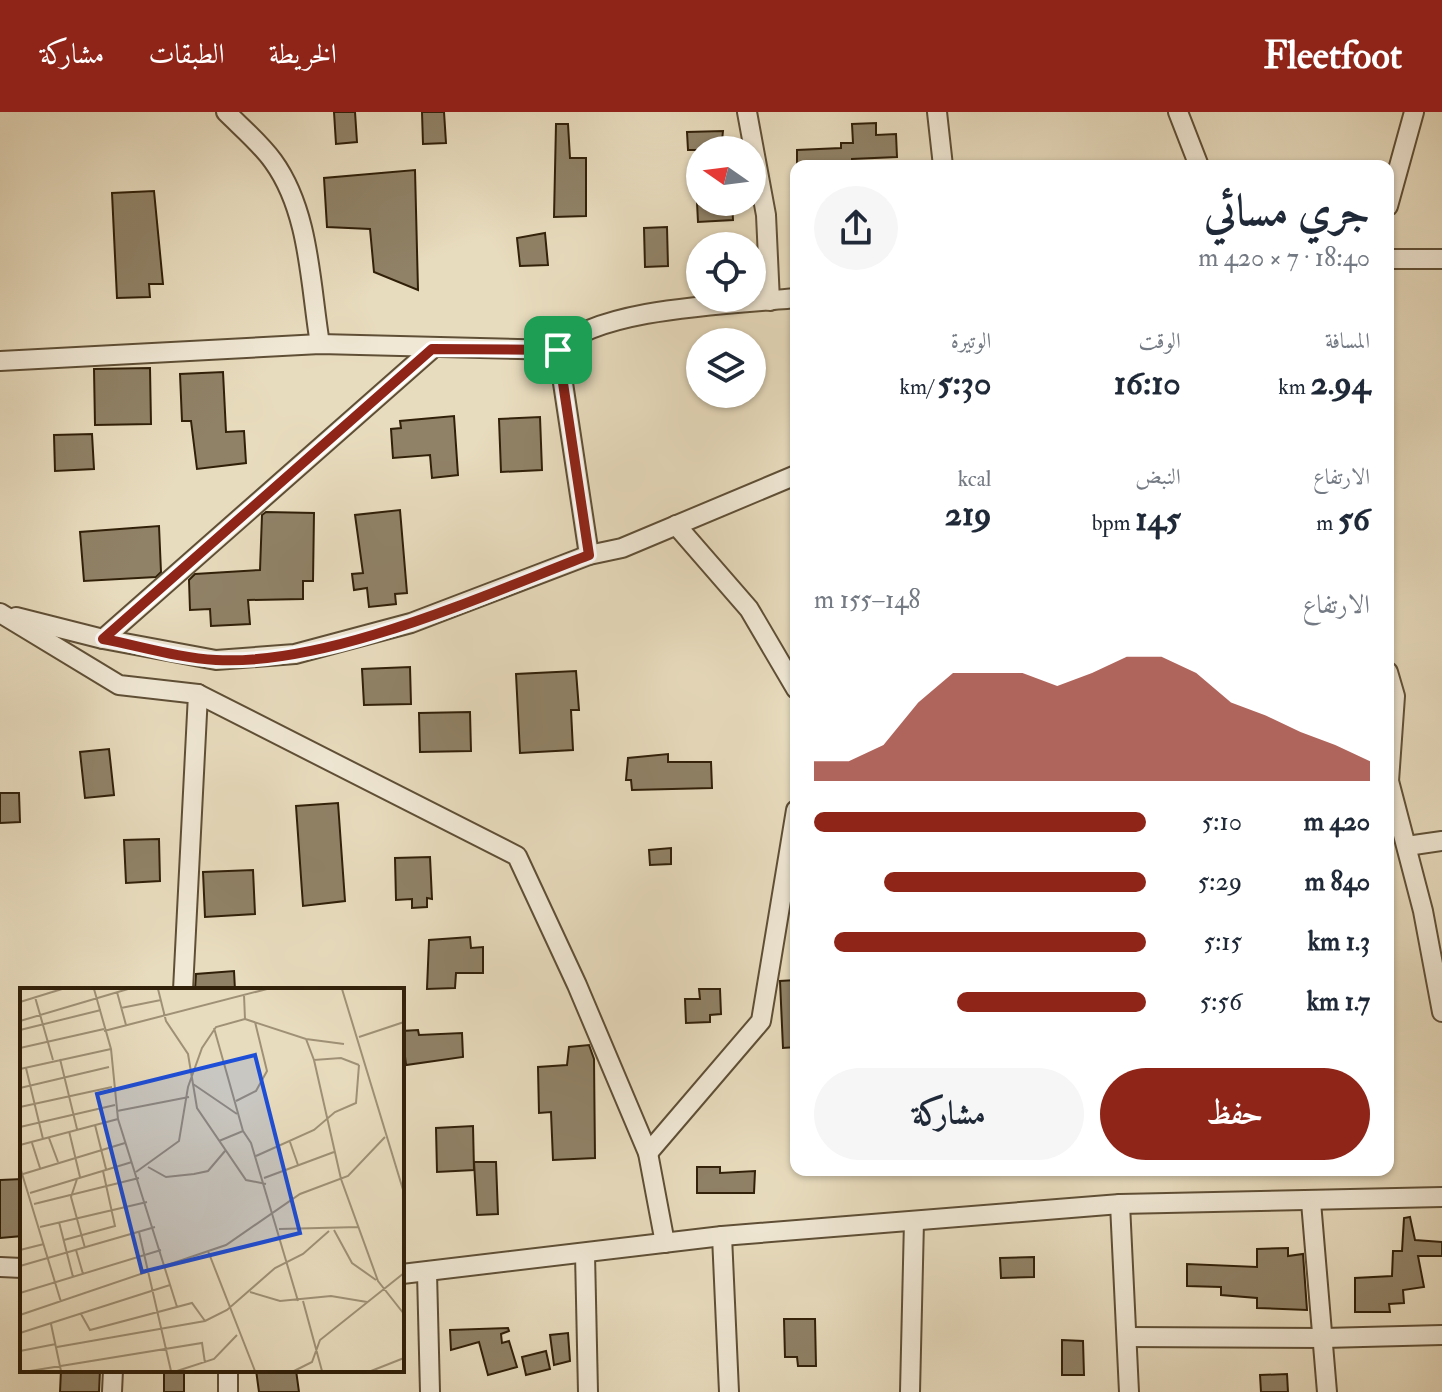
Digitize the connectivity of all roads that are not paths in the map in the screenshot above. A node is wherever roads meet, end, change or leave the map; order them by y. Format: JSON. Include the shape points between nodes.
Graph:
{"nodes":[{"id":1,"x":226,"y":112,"type":"edge"},
{"id":2,"x":747,"y":112,"type":"edge"},
{"id":3,"x":937,"y":112,"type":"edge"},
{"id":4,"x":1178,"y":112,"type":"edge"},
{"id":5,"x":1414,"y":112,"type":"edge"},
{"id":6,"x":942,"y":160,"type":"edge"},
{"id":7,"x":1197,"y":160,"type":"edge"},
{"id":8,"x":1394,"y":184,"type":"edge"},
{"id":9,"x":1394,"y":259,"type":"edge"},
{"id":10,"x":1442,"y":259,"type":"edge"},
{"id":11,"x":790,"y":299,"type":"edge"},
{"id":12,"x":770,"y":301,"type":"junction"},
{"id":13,"x":320,"y":344,"type":"junction"},
{"id":14,"x":432,"y":349,"type":"junction"},
{"id":15,"x":558,"y":350,"type":"junction"},
{"id":16,"x":0,"y":361,"type":"edge"},
{"id":17,"x":790,"y":478,"type":"edge"},
{"id":18,"x":676,"y":525,"type":"junction"},
{"id":19,"x":589,"y":555,"type":"junction"},
{"id":20,"x":103,"y":639,"type":"junction"},
{"id":21,"x":790,"y":679,"type":"edge"},
{"id":22,"x":198,"y":694,"type":"junction"},
{"id":23,"x":1394,"y":799,"type":"edge"},
{"id":24,"x":1442,"y":841,"type":"edge"},
{"id":25,"x":790,"y":846,"type":"edge"},
{"id":26,"x":1407,"y":846,"type":"junction"},
{"id":27,"x":183,"y":988,"type":"edge"},
{"id":28,"x":1442,"y":1012,"type":"edge"},
{"id":29,"x":648,"y":1153,"type":"junction"},
{"id":30,"x":1442,"y":1197,"type":"edge"},
{"id":31,"x":1311,"y":1202,"type":"junction"},
{"id":32,"x":1120,"y":1204,"type":"junction"},
{"id":33,"x":914,"y":1221,"type":"junction"},
{"id":34,"x":722,"y":1236,"type":"junction"},
{"id":35,"x":665,"y":1243,"type":"junction"},
{"id":36,"x":585,"y":1254,"type":"junction"},
{"id":37,"x":0,"y":1267,"type":"edge"},
{"id":38,"x":20,"y":1268,"type":"edge"},
{"id":39,"x":427,"y":1273,"type":"junction"},
{"id":40,"x":404,"y":1274,"type":"edge"},
{"id":41,"x":1442,"y":1335,"type":"edge"},
{"id":42,"x":1127,"y":1337,"type":"junction"},
{"id":43,"x":1324,"y":1338,"type":"junction"},
{"id":44,"x":113,"y":1372,"type":"edge"},
{"id":45,"x":112,"y":1392,"type":"edge"},
{"id":46,"x":430,"y":1392,"type":"edge"},
{"id":47,"x":588,"y":1392,"type":"edge"},
{"id":48,"x":729,"y":1392,"type":"edge"},
{"id":49,"x":910,"y":1392,"type":"edge"},
{"id":50,"x":1129,"y":1392,"type":"edge"},
{"id":51,"x":1327,"y":1392,"type":"edge"}],
"edges":[{"from":1,"to":13,"type":"street","via":[[272,160],[291,192]]},
{"from":2,"to":12,"type":"street","via":[[766,215]]},
{"from":3,"to":6,"type":"street"},
{"from":4,"to":7,"type":"street"},
{"from":5,"to":8,"type":"street"},
{"from":9,"to":10,"type":"street"},
{"from":11,"to":12,"type":"street"},
{"from":12,"to":15,"type":"street","via":[[668,309],[593,328],[568,338]]},
{"from":13,"to":14,"type":"street"},
{"from":13,"to":16,"type":"street"},
{"from":14,"to":15,"type":"street"},
{"from":14,"to":20,"type":"street"},
{"from":15,"to":19,"type":"street"},
{"from":17,"to":18,"type":"street"},
{"from":18,"to":19,"type":"street","via":[[622,548]]},
{"from":18,"to":21,"type":"street","via":[[749,609]]},
{"from":19,"to":20,"type":"street","via":[[411,623],[295,654],[216,660]]},
{"from":20,"to":22,"type":"street","via":[[0,613],[119,685]]},
{"from":22,"to":27,"type":"street"},
{"from":22,"to":29,"type":"street","via":[[517,856]]},
{"from":23,"to":26,"type":"street"},
{"from":24,"to":26,"type":"street"},
{"from":25,"to":29,"type":"street","via":[[761,1021]]},
{"from":26,"to":28,"type":"street"},
{"from":29,"to":35,"type":"street"},
{"from":30,"to":31,"type":"street"},
{"from":31,"to":32,"type":"street"},
{"from":31,"to":43,"type":"street"},
{"from":32,"to":33,"type":"street"},
{"from":32,"to":42,"type":"street"},
{"from":33,"to":34,"type":"street"},
{"from":33,"to":49,"type":"street"},
{"from":34,"to":35,"type":"street"},
{"from":34,"to":48,"type":"street"},
{"from":35,"to":36,"type":"street"},
{"from":36,"to":39,"type":"street"},
{"from":36,"to":47,"type":"street"},
{"from":37,"to":38,"type":"street"},
{"from":39,"to":40,"type":"street"},
{"from":39,"to":46,"type":"street"},
{"from":41,"to":43,"type":"street"},
{"from":42,"to":43,"type":"street"},
{"from":42,"to":50,"type":"street"},
{"from":43,"to":51,"type":"street"},
{"from":44,"to":45,"type":"street"}]}
